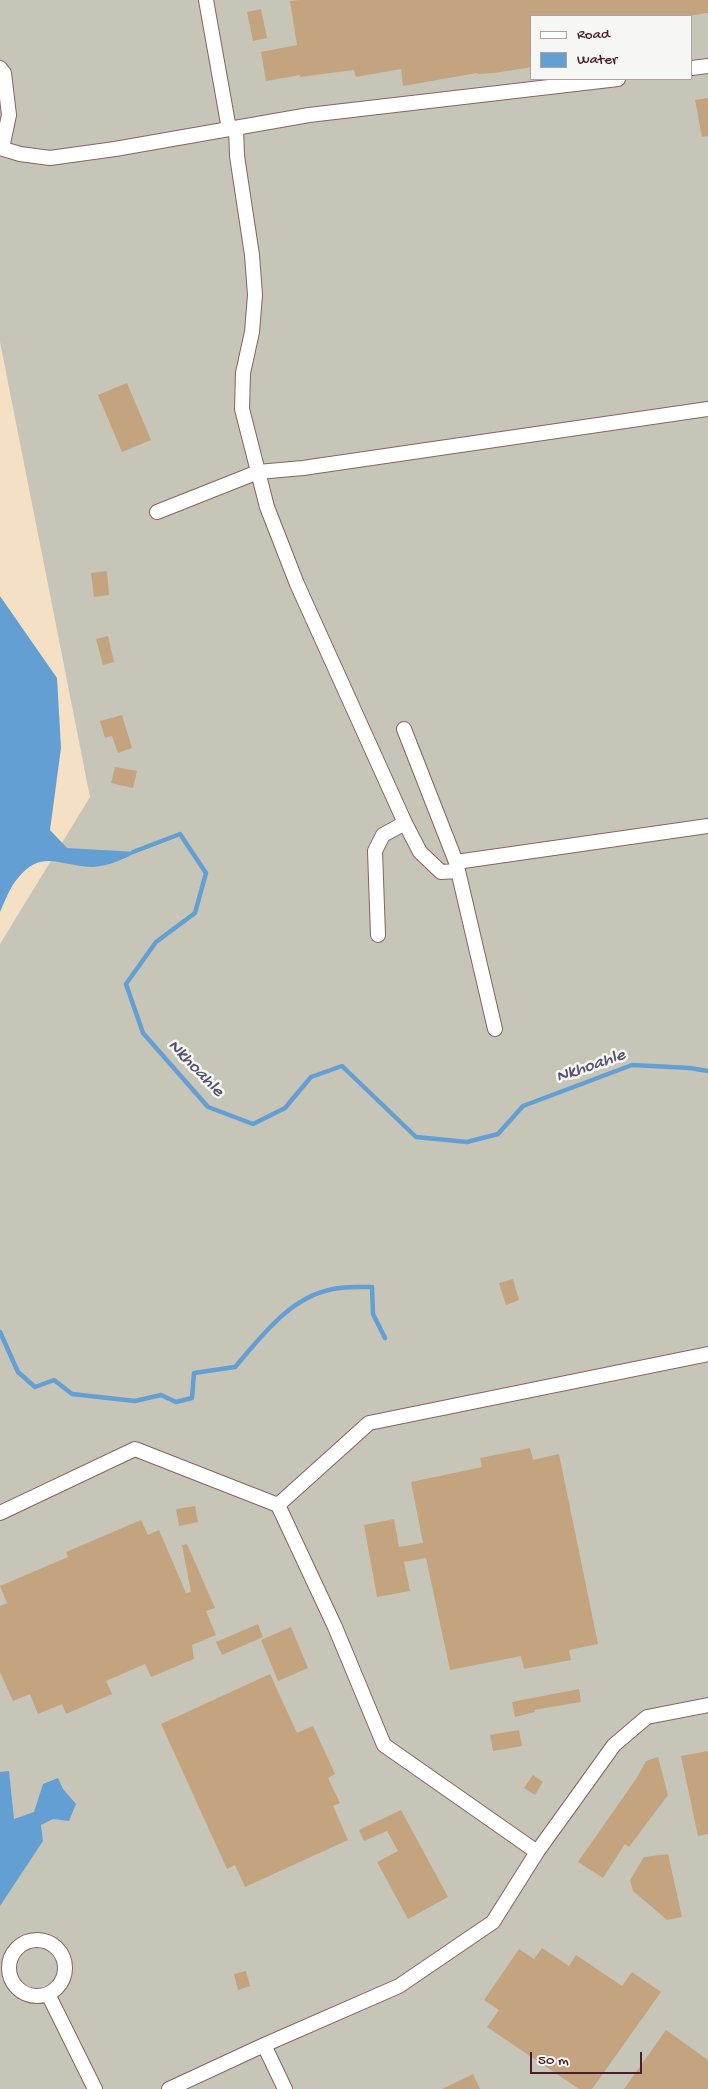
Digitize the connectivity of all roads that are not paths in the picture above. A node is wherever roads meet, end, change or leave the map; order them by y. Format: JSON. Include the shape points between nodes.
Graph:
{"nodes":[{"id":1,"x":206,"y":0,"type":"edge"},
{"id":2,"x":708,"y":66,"type":"edge"},
{"id":3,"x":0,"y":68,"type":"edge"},
{"id":4,"x":693,"y":68,"type":"edge"},
{"id":5,"x":609,"y":80,"type":"edge"},
{"id":6,"x":232,"y":128,"type":"junction"},
{"id":7,"x":1,"y":148,"type":"edge"},
{"id":8,"x":708,"y":410,"type":"edge"},
{"id":9,"x":258,"y":472,"type":"junction"},
{"id":10,"x":157,"y":512,"type":"dead end"},
{"id":11,"x":404,"y":729,"type":"dead end"},
{"id":12,"x":405,"y":823,"type":"junction"},
{"id":13,"x":708,"y":826,"type":"edge"},
{"id":14,"x":457,"y":867,"type":"junction"},
{"id":15,"x":378,"y":935,"type":"dead end"},
{"id":16,"x":495,"y":1029,"type":"dead end"},
{"id":17,"x":708,"y":1354,"type":"edge"},
{"id":18,"x":278,"y":1505,"type":"junction"},
{"id":19,"x":0,"y":1512,"type":"edge"},
{"id":20,"x":708,"y":1705,"type":"edge"},
{"id":21,"x":537,"y":1852,"type":"junction"},
{"id":22,"x":48,"y":1994,"type":"junction"},
{"id":23,"x":264,"y":2045,"type":"junction"},
{"id":24,"x":95,"y":2089,"type":"edge"},
{"id":25,"x":169,"y":2089,"type":"edge"},
{"id":26,"x":285,"y":2089,"type":"edge"}],
"edges":[{"from":1,"to":6,"type":"street"},
{"from":2,"to":4,"type":"street"},
{"from":3,"to":7,"type":"street","via":[[4,73],[9,115]]},
{"from":5,"to":6,"type":"street","via":[[309,115]]},
{"from":6,"to":7,"type":"street","via":[[115,150],[50,158]]},
{"from":6,"to":9,"type":"street","via":[[255,295],[252,332],[243,373],[242,409]]},
{"from":8,"to":9,"type":"street"},
{"from":9,"to":10,"type":"street"},
{"from":9,"to":12,"type":"street","via":[[267,507],[297,584]]},
{"from":11,"to":14,"type":"street"},
{"from":12,"to":14,"type":"street","via":[[420,852],[441,872]]},
{"from":12,"to":15,"type":"street","via":[[383,835],[375,851]]},
{"from":13,"to":14,"type":"street"},
{"from":14,"to":16,"type":"street"},
{"from":17,"to":18,"type":"street","via":[[369,1423]]},
{"from":18,"to":19,"type":"street","via":[[136,1449]]},
{"from":18,"to":21,"type":"street","via":[[335,1627],[384,1745]]},
{"from":20,"to":21,"type":"street","via":[[647,1717],[614,1745]]},
{"from":21,"to":23,"type":"street","via":[[493,1922],[399,1986]]},
{"from":22,"to":22,"type":"street","via":[[31,1996],[11,1980],[9,1962],[12,1954],[27,1941],[46,1941],[61,1953],[65,1972],[56,1989]]},
{"from":22,"to":24,"type":"street"},
{"from":23,"to":25,"type":"street"},
{"from":23,"to":26,"type":"street"}]}
